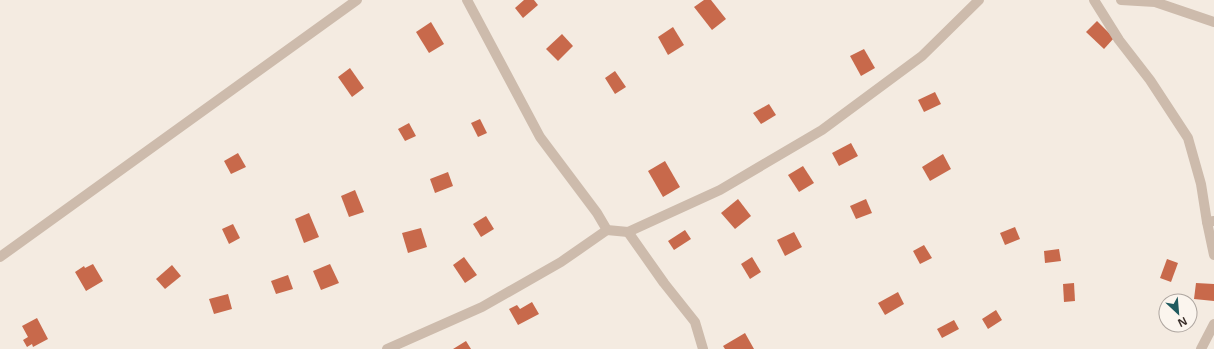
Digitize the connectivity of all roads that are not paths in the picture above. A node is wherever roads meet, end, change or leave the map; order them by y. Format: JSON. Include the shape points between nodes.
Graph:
{"nodes":[{"id":1,"x":357,"y":0,"type":"edge"},
{"id":2,"x":468,"y":0,"type":"edge"},
{"id":3,"x":980,"y":0,"type":"edge"},
{"id":4,"x":1094,"y":0,"type":"edge"},
{"id":5,"x":1122,"y":0,"type":"edge"},
{"id":6,"x":1214,"y":22,"type":"edge"},
{"id":7,"x":1210,"y":221,"type":"edge"},
{"id":8,"x":607,"y":230,"type":"junction"},
{"id":9,"x":628,"y":232,"type":"junction"},
{"id":10,"x":1214,"y":255,"type":"edge"},
{"id":11,"x":0,"y":257,"type":"edge"},
{"id":12,"x":1214,"y":324,"type":"edge"},
{"id":13,"x":387,"y":349,"type":"edge"},
{"id":14,"x":703,"y":349,"type":"edge"},
{"id":15,"x":1201,"y":349,"type":"edge"}],
"edges":[{"from":1,"to":11,"type":"street"},
{"from":2,"to":8,"type":"street","via":[[540,137],[598,213]]},
{"from":3,"to":9,"type":"street","via":[[922,56],[822,130],[720,190]]},
{"from":4,"to":7,"type":"street","via":[[1188,138]]},
{"from":5,"to":6,"type":"street","via":[[1155,2]]},
{"from":7,"to":10,"type":"street"},
{"from":8,"to":9,"type":"street"},
{"from":8,"to":13,"type":"street","via":[[561,262],[482,307]]},
{"from":9,"to":14,"type":"street","via":[[695,322]]},
{"from":12,"to":15,"type":"street"}]}
